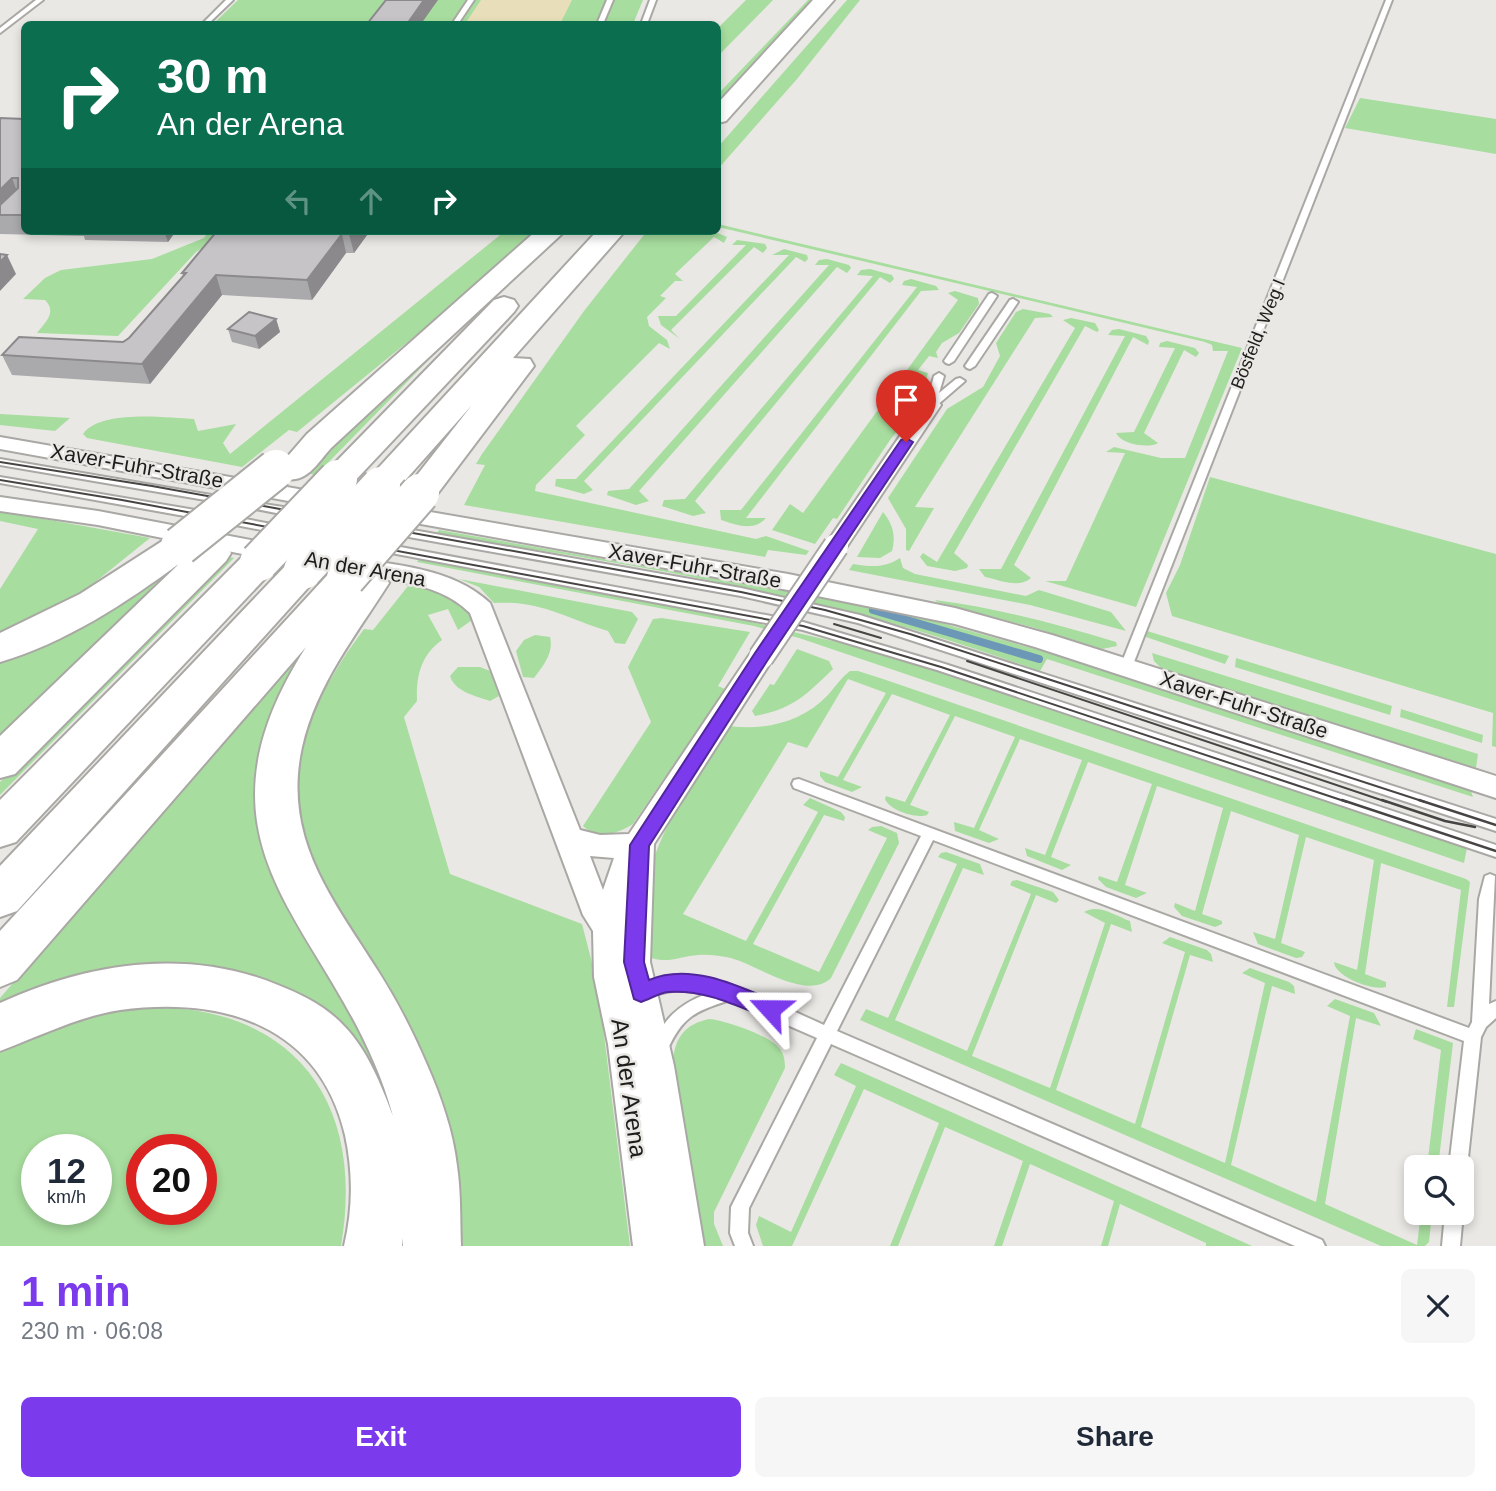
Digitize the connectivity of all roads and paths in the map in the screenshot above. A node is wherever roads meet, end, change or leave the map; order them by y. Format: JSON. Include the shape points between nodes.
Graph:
{"nodes":[{"id":1,"x":40,"y":0,"type":"edge"},
{"id":2,"x":230,"y":0,"type":"edge"},
{"id":3,"x":471,"y":0,"type":"edge"},
{"id":4,"x":610,"y":0,"type":"edge"},
{"id":5,"x":653,"y":0,"type":"edge"},
{"id":6,"x":797,"y":0,"type":"edge"},
{"id":7,"x":824,"y":0,"type":"edge"},
{"id":8,"x":1389,"y":0,"type":"edge"},
{"id":9,"x":208,"y":21,"type":"edge"},
{"id":10,"x":457,"y":21,"type":"edge"},
{"id":11,"x":601,"y":21,"type":"edge"},
{"id":12,"x":645,"y":21,"type":"edge"},
{"id":13,"x":769,"y":29,"type":"dead end"},
{"id":14,"x":0,"y":31,"type":"edge"},
{"id":15,"x":721,"y":113,"type":"edge"},
{"id":16,"x":548,"y":235,"type":"edge"},
{"id":17,"x":572,"y":235,"type":"edge"},
{"id":18,"x":608,"y":235,"type":"edge"},
{"id":19,"x":609,"y":235,"type":"edge"},
{"id":20,"x":992,"y":296,"type":"dead end"},
{"id":21,"x":1013,"y":302,"type":"dead end"},
{"id":22,"x":949,"y":361,"type":"dead end"},
{"id":23,"x":970,"y":366,"type":"dead end"},
{"id":24,"x":939,"y":376,"type":"dead end"},
{"id":25,"x":960,"y":381,"type":"dead end"},
{"id":26,"x":931,"y":405,"type":"junction"},
{"id":27,"x":0,"y":443,"type":"edge"},
{"id":28,"x":0,"y":462,"type":"edge"},
{"id":29,"x":0,"y":480,"type":"edge"},
{"id":30,"x":0,"y":503,"type":"edge"},
{"id":31,"x":314,"y":516,"type":"dead end"},
{"id":32,"x":328,"y":519,"type":"dead end"},
{"id":33,"x":309,"y":547,"type":"junction"},
{"id":34,"x":197,"y":550,"type":"junction"},
{"id":35,"x":355,"y":561,"type":"junction"},
{"id":36,"x":0,"y":648,"type":"edge"},
{"id":37,"x":1126,"y":667,"type":"junction"},
{"id":38,"x":0,"y":762,"type":"edge"},
{"id":39,"x":799,"y":785,"type":"dead end"},
{"id":40,"x":1496,"y":787,"type":"edge"},
{"id":41,"x":1496,"y":825,"type":"edge"},
{"id":42,"x":0,"y":829,"type":"edge"},
{"id":43,"x":929,"y":833,"type":"junction"},
{"id":44,"x":568,"y":838,"type":"junction"},
{"id":45,"x":640,"y":845,"type":"junction"},
{"id":46,"x":1496,"y":851,"type":"edge"},
{"id":47,"x":1490,"y":880,"type":"dead end"},
{"id":48,"x":0,"y":897,"type":"edge"},
{"id":49,"x":608,"y":931,"type":"junction"},
{"id":50,"x":0,"y":965,"type":"edge"},
{"id":51,"x":638,"y":977,"type":"junction"},
{"id":52,"x":732,"y":993,"type":"junction"},
{"id":53,"x":1496,"y":1008,"type":"edge"},
{"id":54,"x":0,"y":1028,"type":"edge"},
{"id":55,"x":1477,"y":1029,"type":"junction"},
{"id":56,"x":827,"y":1034,"type":"junction"},
{"id":57,"x":624,"y":1044,"type":"junction"},
{"id":58,"x":657,"y":1066,"type":"junction"},
{"id":59,"x":1460,"y":1155,"type":"edge"},
{"id":60,"x":1453,"y":1225,"type":"edge"},
{"id":61,"x":373,"y":1246,"type":"edge"},
{"id":62,"x":432,"y":1246,"type":"edge"},
{"id":63,"x":651,"y":1246,"type":"edge"},
{"id":64,"x":686,"y":1246,"type":"edge"},
{"id":65,"x":744,"y":1246,"type":"edge"},
{"id":66,"x":1316,"y":1246,"type":"edge"},
{"id":67,"x":1451,"y":1246,"type":"edge"}],
"edges":[{"from":1,"to":14,"type":"lane"},
{"from":2,"to":9,"type":"lane"},
{"from":3,"to":10,"type":"lane"},
{"from":4,"to":11,"type":"lane"},
{"from":5,"to":12,"type":"lane"},
{"from":6,"to":13,"type":"highway"},
{"from":7,"to":15,"type":"highway"},
{"from":8,"to":37,"type":"lane","name":"Bösfeld, Weg I"},
{"from":16,"to":34,"type":"highway"},
{"from":17,"to":42,"type":"highway","bridge":true},
{"from":18,"to":33,"type":"highway","bridge":true,"via":[[380,486]]},
{"from":19,"to":35,"type":"highway","via":[[585,281],[507,382],[498,410],[427,494]]},
{"from":20,"to":22,"type":"lane"},
{"from":21,"to":23,"type":"lane"},
{"from":24,"to":26,"type":"lane","name":"An der Arena"},
{"from":25,"to":26,"type":"lane","name":"An der Arena"},
{"from":26,"to":45,"type":"street","name":"An der Arena","bridge":true},
{"from":27,"to":37,"type":"street","name":"Xaver-Fuhr-Straße","via":[[886,600],[955,615]]},
{"from":28,"to":31,"type":"lane"},
{"from":29,"to":33,"type":"lane"},
{"from":30,"to":44,"type":"street","name":"An der Arena","via":[[429,580],[463,592],[481,609]]},
{"from":32,"to":41,"type":"lane","via":[[825,610],[922,637]]},
{"from":33,"to":35,"type":"lane"},
{"from":33,"to":48,"type":"highway"},
{"from":34,"to":36,"type":"highway"},
{"from":34,"to":38,"type":"highway"},
{"from":35,"to":46,"type":"lane","via":[[803,626],[941,667]]},
{"from":35,"to":50,"type":"highway"},
{"from":35,"to":62,"type":"highway","via":[[293,707],[280,760],[276,808],[296,875],[399,1059],[429,1166]]},
{"from":37,"to":40,"type":"street","name":"Xaver-Fuhr-Straße"},
{"from":39,"to":43,"type":"lane"},
{"from":43,"to":55,"type":"lane"},
{"from":43,"to":56,"type":"lane"},
{"from":44,"to":45,"type":"street","via":[[600,847]]},
{"from":44,"to":49,"type":"street","name":"An der Arena"},
{"from":45,"to":49,"type":"street","name":"An der Arena","via":[[625,867]]},
{"from":45,"to":51,"type":"street","name":"An der Arena"},
{"from":47,"to":55,"type":"lane"},
{"from":49,"to":51,"type":"street","name":"An der Arena"},
{"from":49,"to":57,"type":"street","name":"An der Arena"},
{"from":51,"to":52,"type":"lane"},
{"from":51,"to":57,"type":"lane"},
{"from":51,"to":58,"type":"street","name":"An der Arena"},
{"from":52,"to":56,"type":"lane"},
{"from":52,"to":58,"type":"lane","via":[[682,1012],[661,1044]]},
{"from":53,"to":55,"type":"lane"},
{"from":54,"to":61,"type":"highway","via":[[66,1000],[152,984],[234,992],[299,1020],[339,1058],[363,1108],[375,1146],[379,1192]]},
{"from":55,"to":59,"type":"lane"},
{"from":56,"to":65,"type":"lane","via":[[740,1207],[739,1233]]},
{"from":56,"to":66,"type":"lane"},
{"from":57,"to":63,"type":"street","name":"An der Arena"},
{"from":58,"to":64,"type":"street","name":"An der Arena"},
{"from":60,"to":67,"type":"lane"}]}
